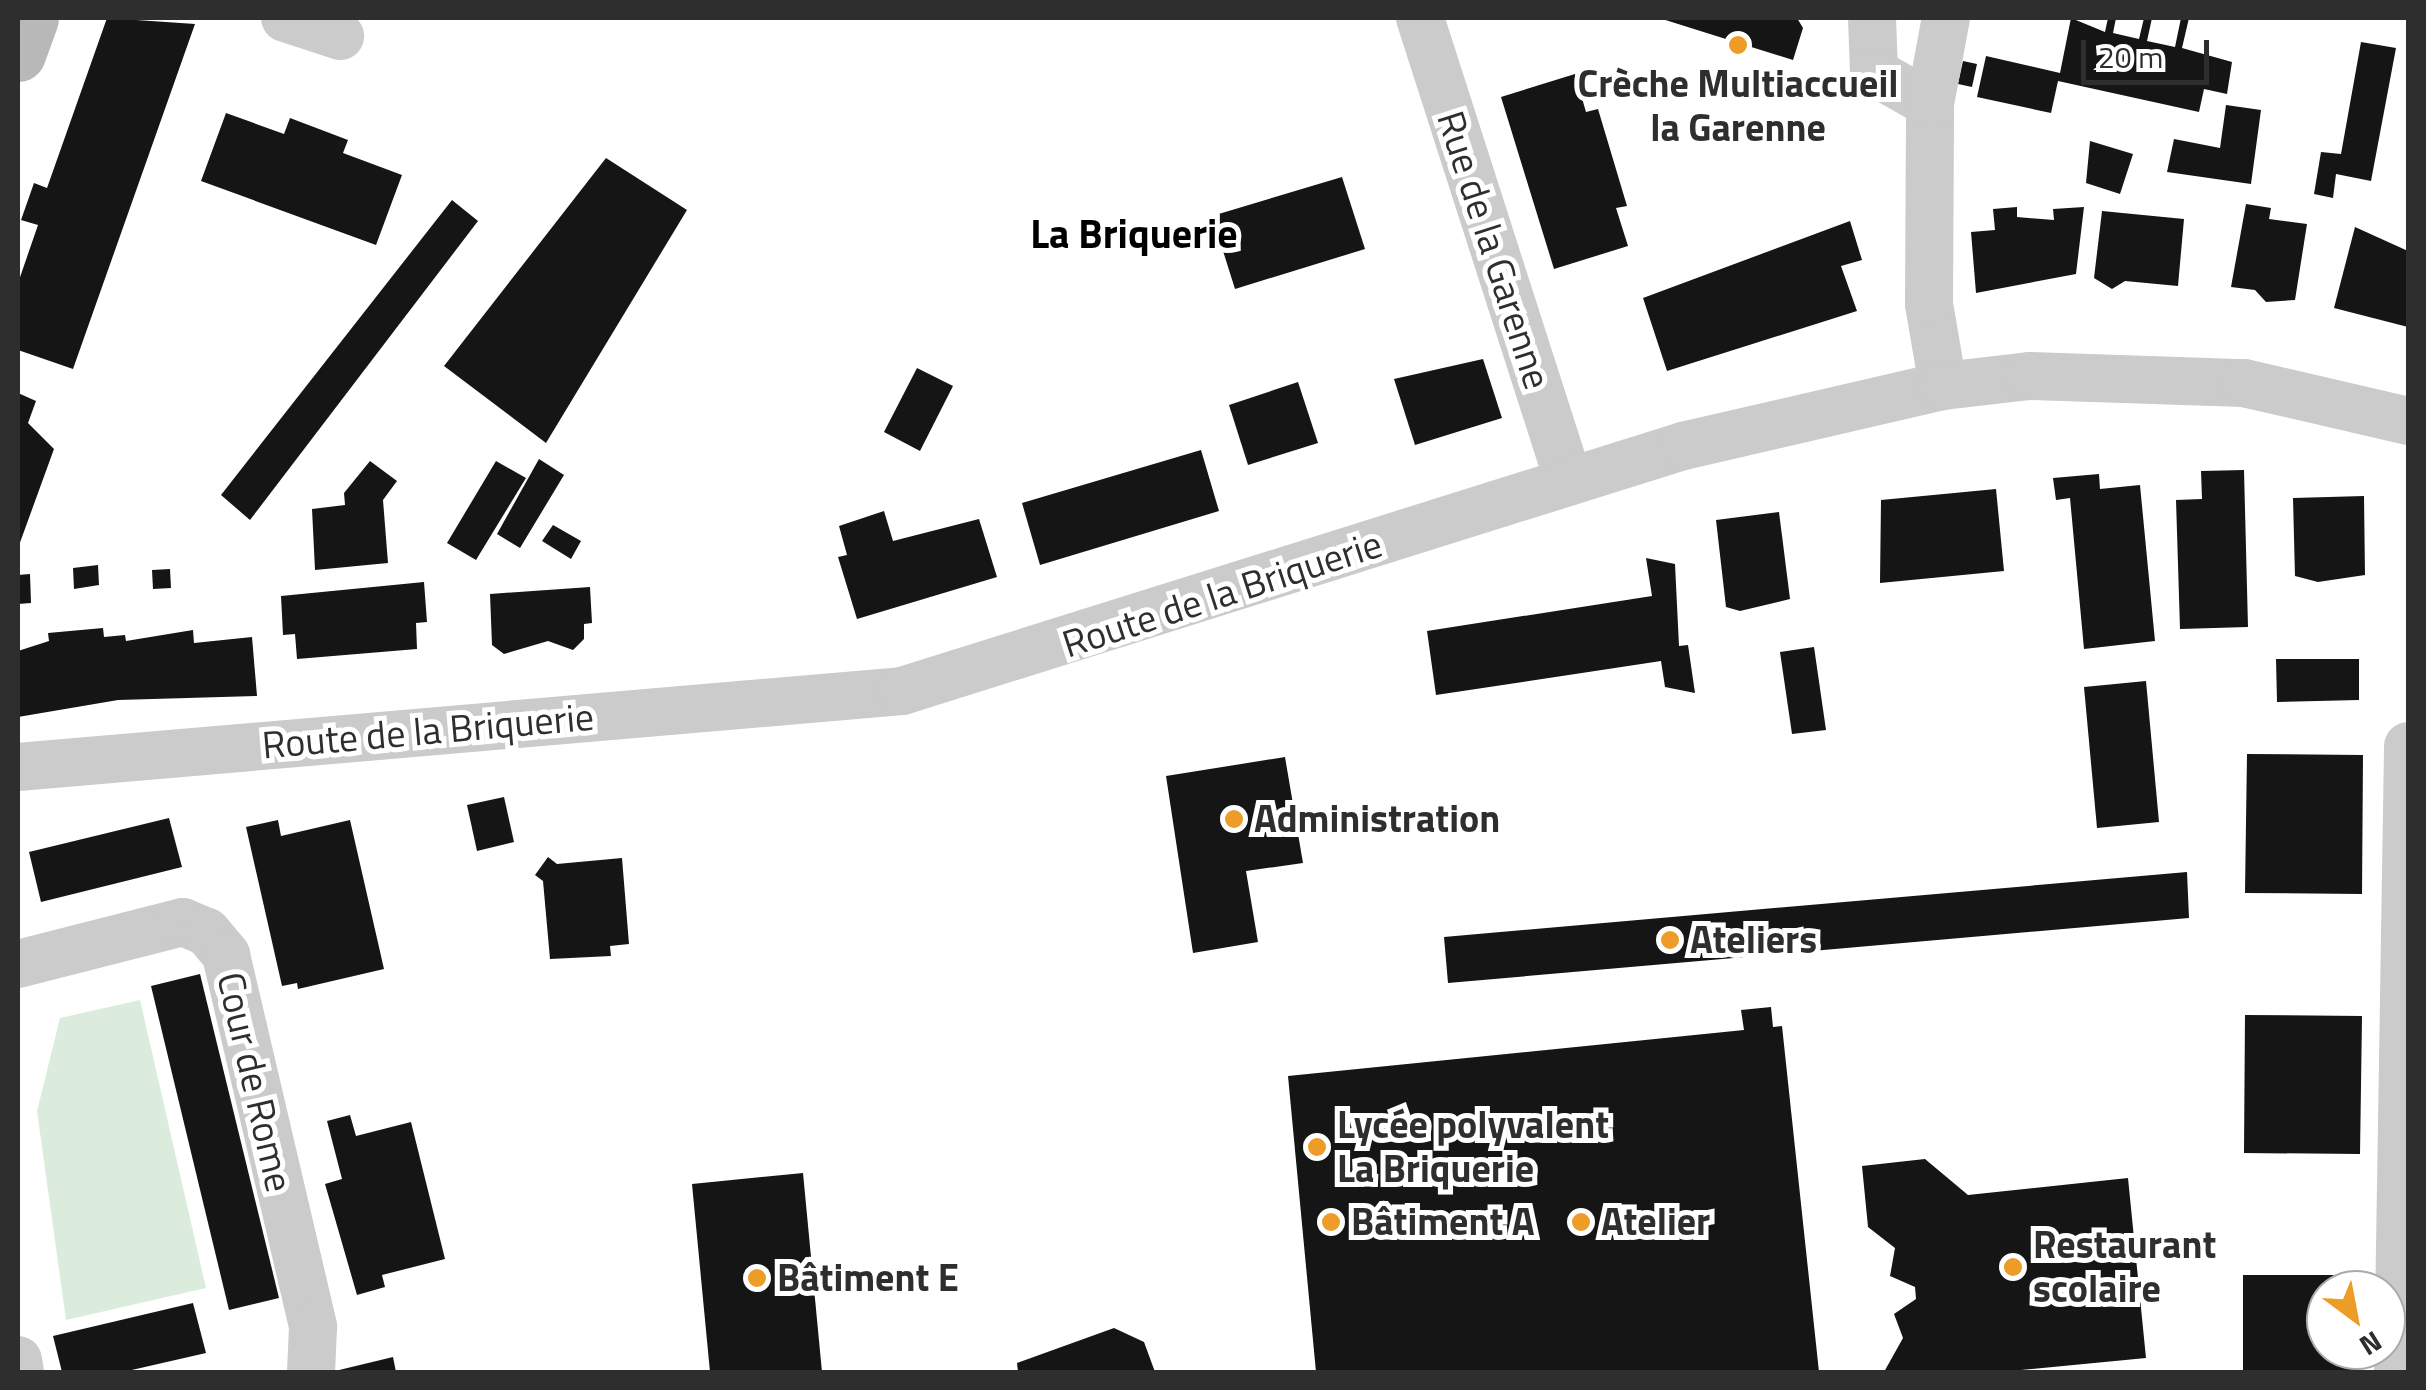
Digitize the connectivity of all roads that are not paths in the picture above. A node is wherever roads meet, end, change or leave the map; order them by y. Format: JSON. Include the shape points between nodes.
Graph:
{"nodes":[{"id":1,"x":31,"y":18,"type":"edge"},
{"id":2,"x":285,"y":18,"type":"edge"},
{"id":3,"x":1420,"y":18,"type":"edge"},
{"id":4,"x":1872,"y":18,"type":"edge"},
{"id":5,"x":1946,"y":18,"type":"edge"},
{"id":6,"x":340,"y":36,"type":"dead end"},
{"id":7,"x":18,"y":54,"type":"edge"},
{"id":8,"x":1930,"y":104,"type":"junction"},
{"id":9,"x":1943,"y":386,"type":"junction"},
{"id":10,"x":2408,"y":421,"type":"edge"},
{"id":11,"x":1569,"y":482,"type":"junction"},
{"id":12,"x":2408,"y":746,"type":"edge"},
{"id":13,"x":18,"y":768,"type":"edge"},
{"id":14,"x":18,"y":964,"type":"edge"},
{"id":15,"x":18,"y":1360,"type":"edge"},
{"id":16,"x":20,"y":1372,"type":"edge"},
{"id":17,"x":311,"y":1372,"type":"edge"},
{"id":18,"x":2398,"y":1372,"type":"edge"}],
"edges":[{"from":1,"to":7,"type":"street"},
{"from":2,"to":6,"type":"street"},
{"from":3,"to":11,"type":"street","name":"Rue de la Garenne"},
{"from":4,"to":8,"type":"street","via":[[1874,72]]},
{"from":5,"to":8,"type":"street"},
{"from":8,"to":9,"type":"street","via":[[1929,304]]},
{"from":9,"to":10,"type":"street","name":"Route de la Briquerie","via":[[2030,376],[2244,383]]},
{"from":9,"to":11,"type":"street","name":"Route de la Briquerie","via":[[1782,418]]},
{"from":11,"to":13,"type":"street","name":"Route de la Briquerie","via":[[902,692]]},
{"from":12,"to":18,"type":"street"},
{"from":14,"to":17,"type":"street","name":"Cour de Rome","via":[[183,922],[207,932],[226,955],[313,1328]]},
{"from":15,"to":16,"type":"street"}]}
